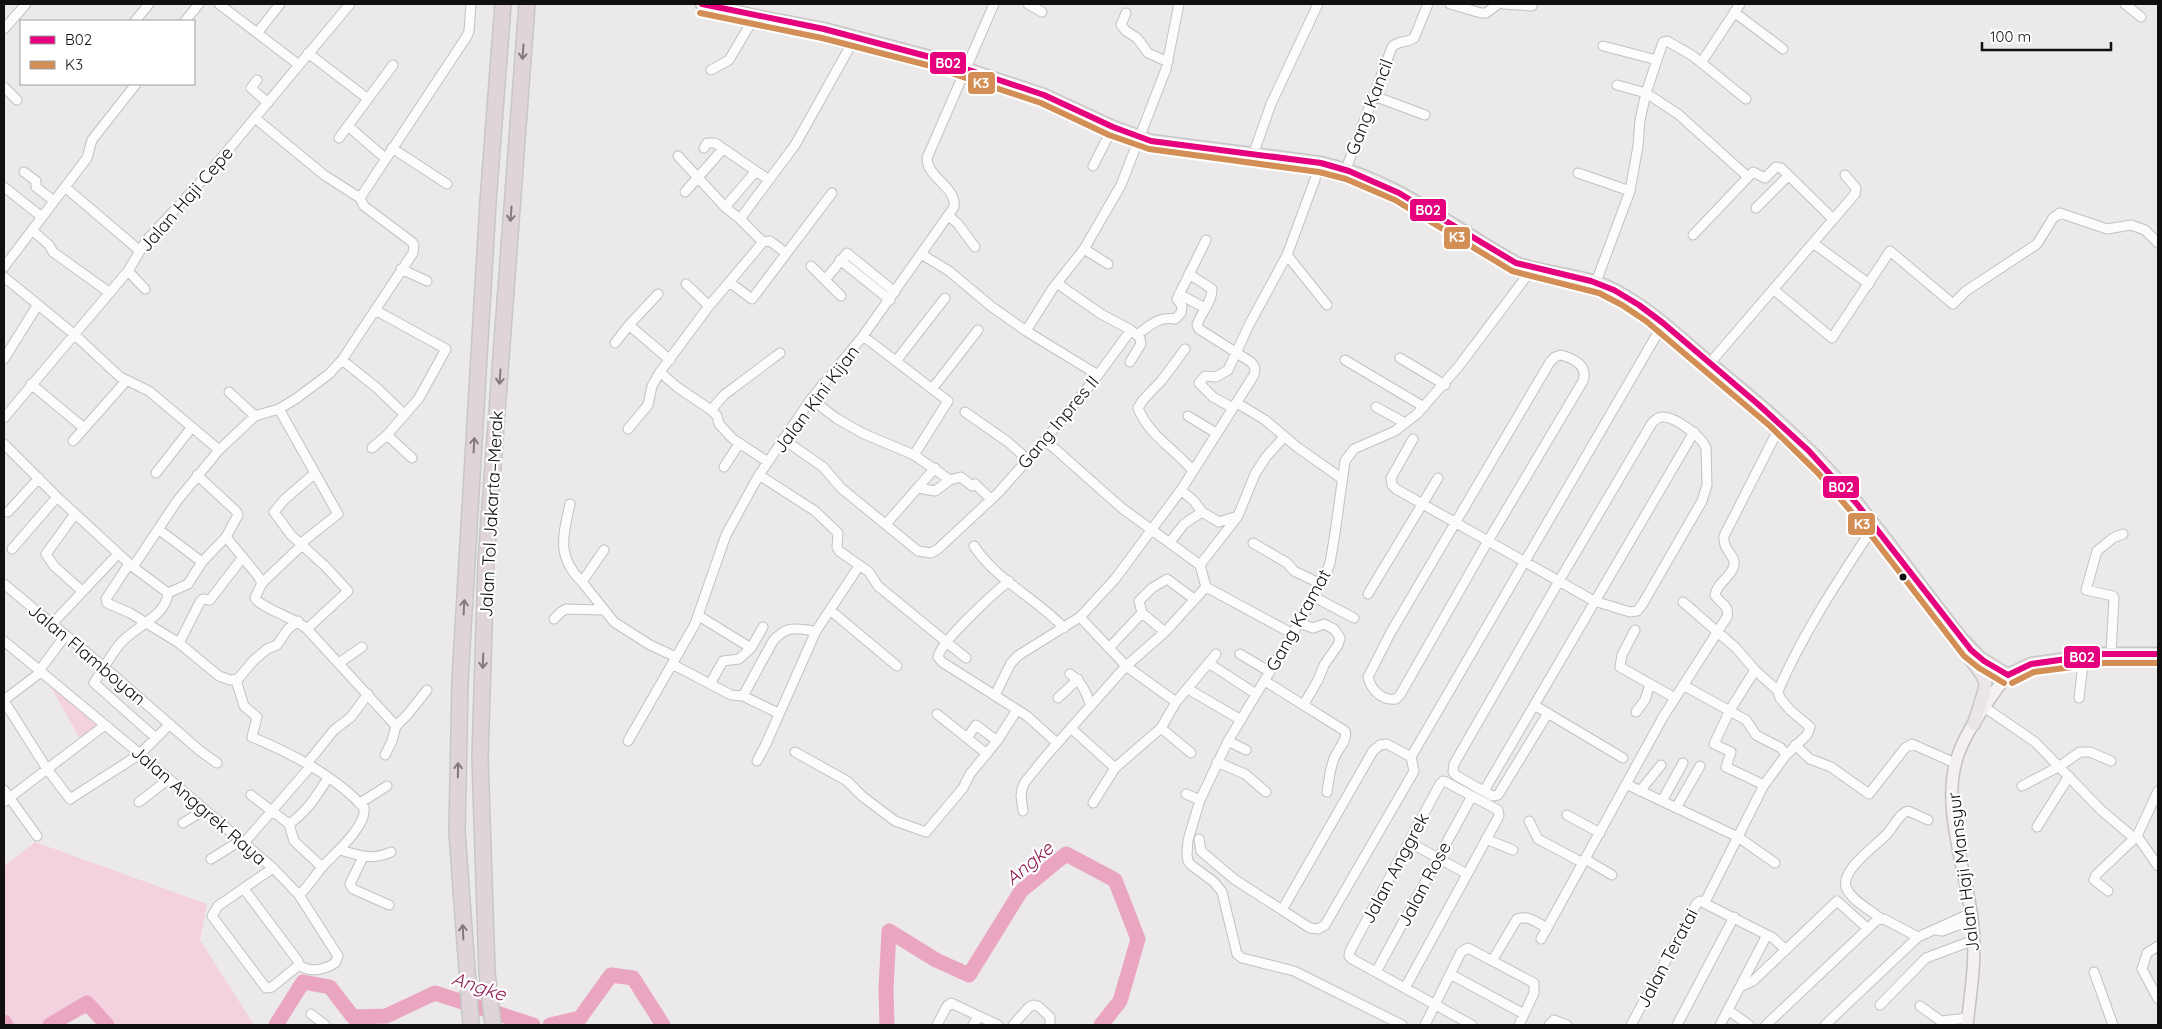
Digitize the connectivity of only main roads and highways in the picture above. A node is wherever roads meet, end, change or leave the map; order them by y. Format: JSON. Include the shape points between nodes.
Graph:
{"nodes":[{"id":1,"x":503,"y":4,"type":"edge"},
{"id":2,"x":527,"y":4,"type":"edge"},
{"id":3,"x":702,"y":4,"type":"edge"},
{"id":4,"x":1962,"y":639,"type":"junction"},
{"id":5,"x":2158,"y":654,"type":"edge"},
{"id":6,"x":2008,"y":675,"type":"junction"},
{"id":7,"x":1974,"y":724,"type":"junction"},
{"id":8,"x":1968,"y":1022,"type":"edge"},
{"id":9,"x":470,"y":1025,"type":"edge"},
{"id":10,"x":493,"y":1025,"type":"edge"}],
"edges":[{"from":9,"to":1,"type":"highway","name":"Jalan Tol Jakarta–Merak","one_way":true,"via":[[457,832],[460,681]]},
{"from":2,"to":10,"type":"highway","name":"Jalan Tol Jakarta–Merak","one_way":true,"via":[[486,561],[480,758],[487,972]]},
{"from":3,"to":4,"type":"main road","via":[[856,36],[967,69],[1044,95],[1140,138],[1346,169],[1381,182],[1417,201],[1502,256],[1532,269],[1596,282],[1629,298],[1781,424],[1841,484]]},
{"from":4,"to":6,"type":"main road","via":[[1979,657]]},
{"from":4,"to":7,"type":"main road","via":[[1985,682]]},
{"from":5,"to":6,"type":"main road","via":[[2084,656],[2031,664]]},
{"from":6,"to":7,"type":"main road","name":"Jalan Haji Mansyur"},
{"from":7,"to":8,"type":"main road","name":"Jalan Haji Mansyur","via":[[1955,763],[1952,791],[1954,823],[1974,940]]}]}
